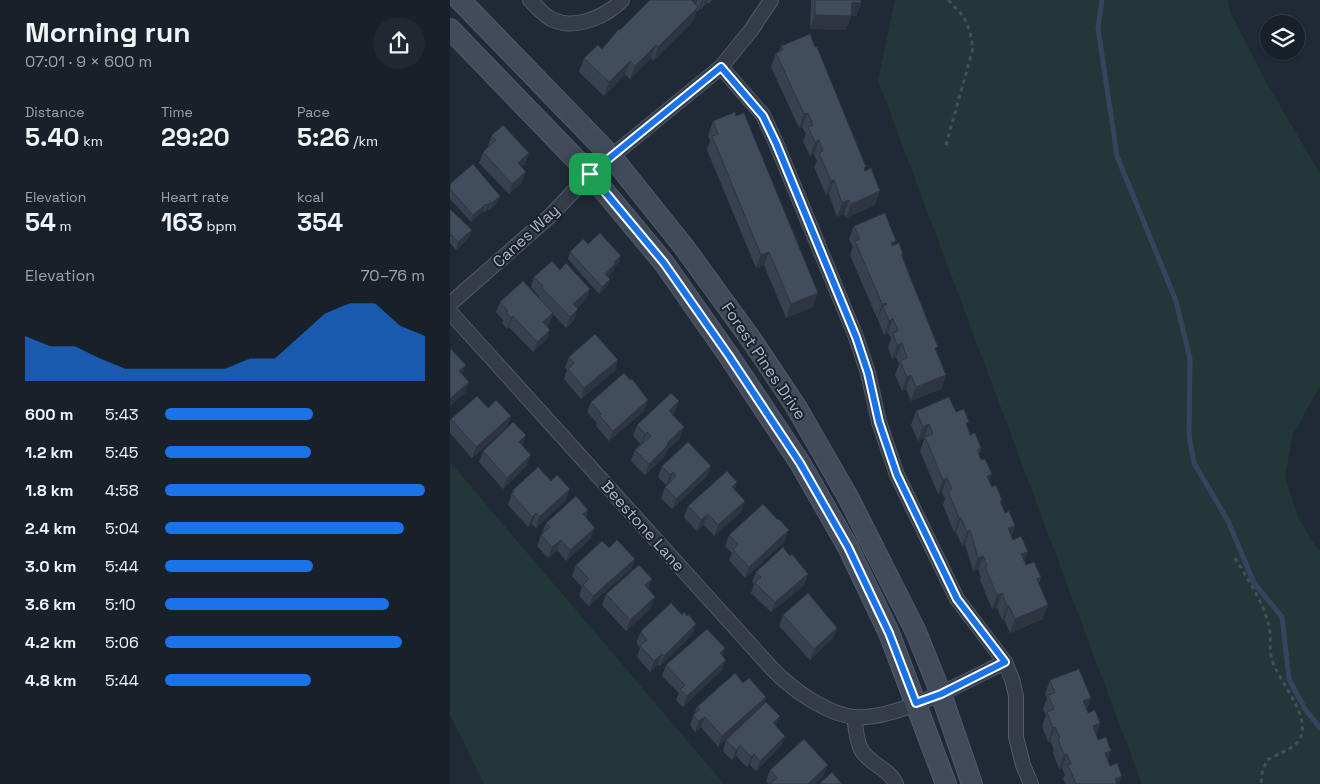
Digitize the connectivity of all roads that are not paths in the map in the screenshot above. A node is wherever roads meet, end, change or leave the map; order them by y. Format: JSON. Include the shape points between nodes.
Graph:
{"nodes":[{"id":1,"x":460,"y":0,"type":"edge"},
{"id":2,"x":530,"y":0,"type":"edge"},
{"id":3,"x":622,"y":0,"type":"edge"},
{"id":4,"x":771,"y":0,"type":"edge"},
{"id":5,"x":450,"y":29,"type":"edge"},
{"id":6,"x":721,"y":67,"type":"junction"},
{"id":7,"x":612,"y":157,"type":"junction"},
{"id":8,"x":590,"y":174,"type":"junction"},
{"id":9,"x":450,"y":304,"type":"edge"},
{"id":10,"x":450,"y":312,"type":"edge"},
{"id":11,"x":1005,"y":662,"type":"junction"},
{"id":12,"x":941,"y":694,"type":"junction"},
{"id":13,"x":916,"y":703,"type":"junction"},
{"id":14,"x":854,"y":717,"type":"junction"},
{"id":15,"x":896,"y":784,"type":"edge"},
{"id":16,"x":946,"y":784,"type":"edge"},
{"id":17,"x":972,"y":784,"type":"edge"},
{"id":18,"x":1030,"y":784,"type":"edge"}],
"edges":[{"from":1,"to":7,"type":"street","name":"Forest Pines Drive"},
{"from":2,"to":3,"type":"street","via":[[555,21],[572,23],[601,15]]},
{"from":4,"to":6,"type":"street","name":"Canes Way"},
{"from":5,"to":8,"type":"street","name":"Forest Pines Drive"},
{"from":6,"to":7,"type":"street","name":"Canes Way"},
{"from":6,"to":11,"type":"street","via":[[763,116],[776,143],[856,337],[890,457],[907,496],[957,599]]},
{"from":7,"to":8,"type":"street","name":"Canes Way"},
{"from":7,"to":12,"type":"street","name":"Forest Pines Drive","via":[[689,255],[795,405],[848,497],[916,632]]},
{"from":8,"to":9,"type":"street","name":"Canes Way","via":[[550,216]]},
{"from":8,"to":13,"type":"street","name":"Forest Pines Drive","via":[[664,263],[800,463],[848,547],[889,633]]},
{"from":10,"to":14,"type":"street","name":"Beestone Lane","via":[[782,678],[798,692],[828,709]]},
{"from":11,"to":12,"type":"street","name":"Beestone Lane"},
{"from":11,"to":18,"type":"street","via":[[1016,696],[1016,738]]},
{"from":12,"to":13,"type":"street","name":"Beestone Lane"},
{"from":12,"to":17,"type":"street","name":"Forest Pines Drive"},
{"from":13,"to":14,"type":"street","name":"Beestone Lane","via":[[882,715]]},
{"from":13,"to":16,"type":"street","name":"Forest Pines Drive"},
{"from":14,"to":15,"type":"street","via":[[862,751],[893,776]]}]}
